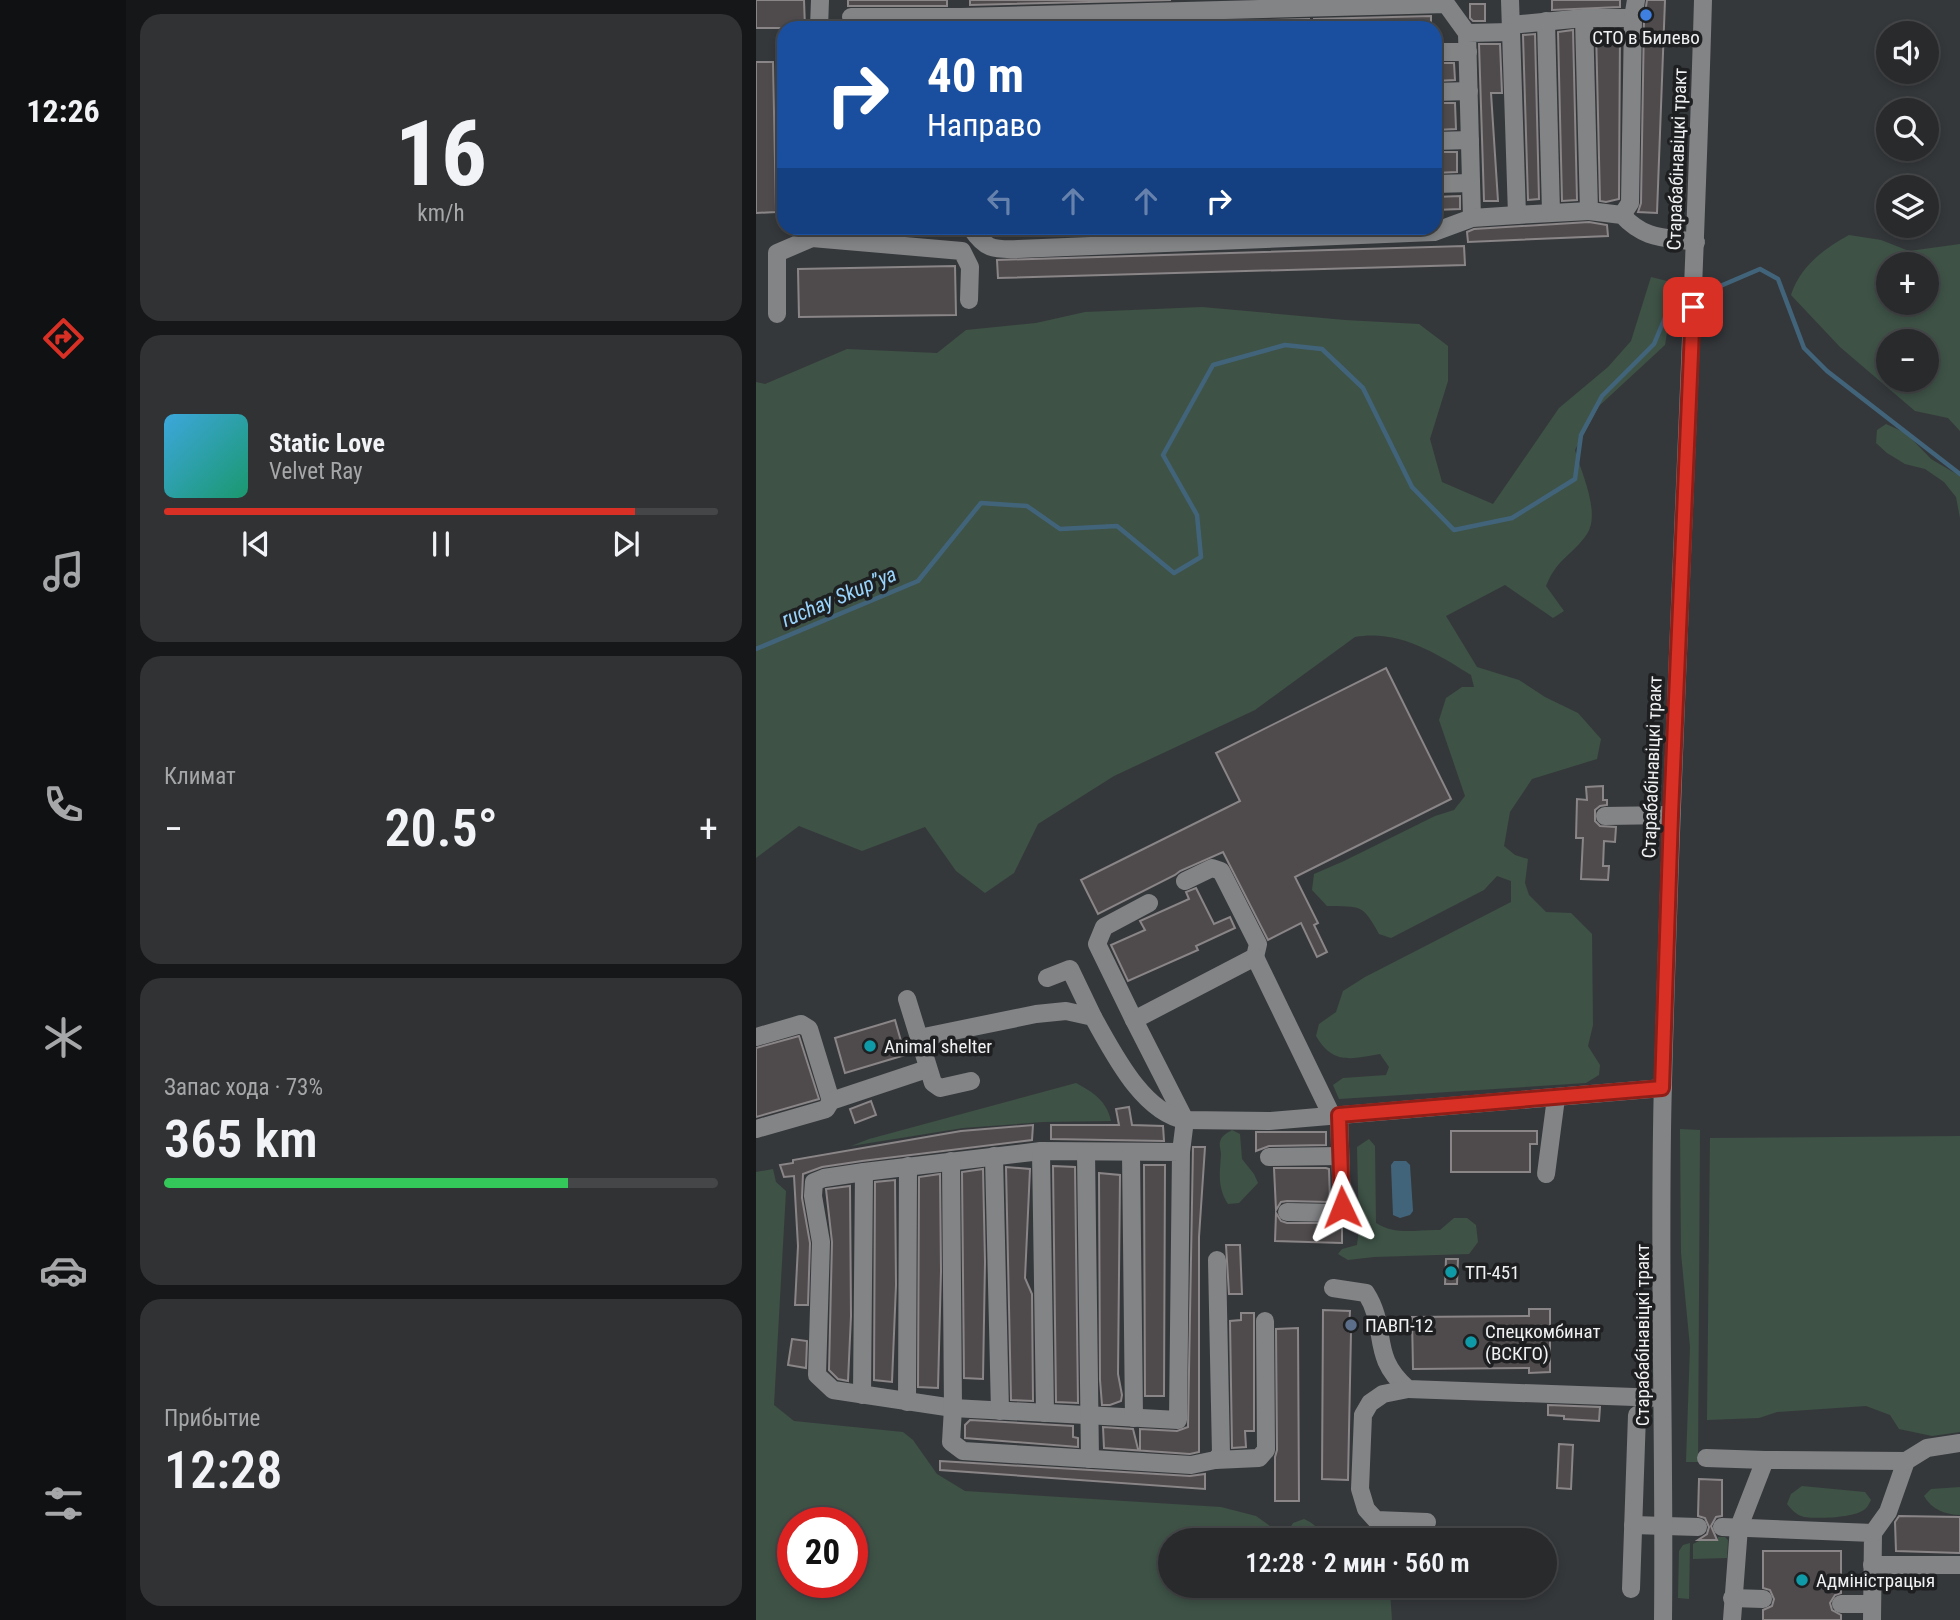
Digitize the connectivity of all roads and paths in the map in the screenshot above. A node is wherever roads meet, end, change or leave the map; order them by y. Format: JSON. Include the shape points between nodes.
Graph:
{"nodes":[{"id":1,"x":820,"y":0,"type":"edge"},
{"id":2,"x":1510,"y":0,"type":"edge"},
{"id":3,"x":1703,"y":0,"type":"edge"},
{"id":4,"x":1634,"y":9,"type":"edge"},
{"id":5,"x":851,"y":17,"type":"dead end"},
{"id":6,"x":1584,"y":18,"type":"junction"},
{"id":7,"x":819,"y":21,"type":"edge"},
{"id":8,"x":939,"y":21,"type":"edge"},
{"id":9,"x":988,"y":21,"type":"edge"},
{"id":10,"x":1546,"y":21,"type":"junction"},
{"id":11,"x":1511,"y":28,"type":"junction"},
{"id":12,"x":1467,"y":33,"type":"junction"},
{"id":13,"x":1442,"y":52,"type":"edge"},
{"id":14,"x":1468,"y":52,"type":"junction"},
{"id":15,"x":1469,"y":91,"type":"junction"},
{"id":16,"x":1442,"y":92,"type":"edge"},
{"id":17,"x":1470,"y":140,"type":"junction"},
{"id":18,"x":1442,"y":141,"type":"edge"},
{"id":19,"x":1471,"y":183,"type":"junction"},
{"id":20,"x":1442,"y":184,"type":"edge"},
{"id":21,"x":1590,"y":211,"type":"junction"},
{"id":22,"x":1552,"y":212,"type":"junction"},
{"id":23,"x":1517,"y":215,"type":"junction"},
{"id":24,"x":1622,"y":215,"type":"junction"},
{"id":25,"x":1472,"y":218,"type":"junction"},
{"id":26,"x":1442,"y":230,"type":"edge"},
{"id":27,"x":808,"y":235,"type":"edge"},
{"id":28,"x":829,"y":235,"type":"edge"},
{"id":29,"x":976,"y":235,"type":"edge"},
{"id":30,"x":1384,"y":235,"type":"edge"},
{"id":31,"x":1696,"y":242,"type":"junction"},
{"id":32,"x":969,"y":300,"type":"dead end"},
{"id":33,"x":777,"y":314,"type":"dead end"},
{"id":34,"x":1671,"y":815,"type":"junction"},
{"id":35,"x":1605,"y":816,"type":"dead end"},
{"id":36,"x":1185,"y":881,"type":"dead end"},
{"id":37,"x":1149,"y":904,"type":"dead end"},
{"id":38,"x":1255,"y":957,"type":"junction"},
{"id":39,"x":1047,"y":978,"type":"dead end"},
{"id":40,"x":906,"y":999,"type":"dead end"},
{"id":41,"x":1093,"y":1017,"type":"junction"},
{"id":42,"x":1134,"y":1020,"type":"junction"},
{"id":43,"x":756,"y":1037,"type":"edge"},
{"id":44,"x":919,"y":1038,"type":"junction"},
{"id":45,"x":927,"y":1069,"type":"junction"},
{"id":46,"x":971,"y":1081,"type":"dead end"},
{"id":47,"x":1662,"y":1088,"type":"junction"},
{"id":48,"x":1556,"y":1098,"type":"junction"},
{"id":49,"x":831,"y":1101,"type":"junction"},
{"id":50,"x":1335,"y":1116,"type":"junction"},
{"id":51,"x":1185,"y":1120,"type":"junction"},
{"id":52,"x":756,"y":1129,"type":"edge"},
{"id":53,"x":1041,"y":1151,"type":"junction"},
{"id":54,"x":1086,"y":1152,"type":"junction"},
{"id":55,"x":1181,"y":1152,"type":"junction"},
{"id":56,"x":1131,"y":1153,"type":"junction"},
{"id":57,"x":994,"y":1156,"type":"junction"},
{"id":58,"x":1340,"y":1156,"type":"junction"},
{"id":59,"x":1269,"y":1157,"type":"dead end"},
{"id":60,"x":951,"y":1161,"type":"junction"},
{"id":61,"x":908,"y":1166,"type":"junction"},
{"id":62,"x":864,"y":1172,"type":"junction"},
{"id":63,"x":1546,"y":1174,"type":"dead end"},
{"id":64,"x":1287,"y":1212,"type":"dead end"},
{"id":65,"x":1217,"y":1260,"type":"dead end"},
{"id":66,"x":1333,"y":1288,"type":"dead end"},
{"id":67,"x":1265,"y":1321,"type":"dead end"},
{"id":68,"x":1408,"y":1390,"type":"junction"},
{"id":69,"x":862,"y":1395,"type":"junction"},
{"id":70,"x":1662,"y":1398,"type":"junction"},
{"id":71,"x":907,"y":1402,"type":"junction"},
{"id":72,"x":953,"y":1408,"type":"junction"},
{"id":73,"x":1000,"y":1411,"type":"junction"},
{"id":74,"x":1045,"y":1413,"type":"junction"},
{"id":75,"x":1090,"y":1415,"type":"junction"},
{"id":76,"x":1637,"y":1415,"type":"dead end"},
{"id":77,"x":1134,"y":1418,"type":"junction"},
{"id":78,"x":1960,"y":1443,"type":"edge"},
{"id":79,"x":1706,"y":1458,"type":"dead end"},
{"id":80,"x":1090,"y":1459,"type":"junction"},
{"id":81,"x":1215,"y":1460,"type":"junction"},
{"id":82,"x":1765,"y":1460,"type":"junction"},
{"id":83,"x":1906,"y":1461,"type":"junction"},
{"id":84,"x":1427,"y":1522,"type":"dead end"},
{"id":85,"x":1633,"y":1525,"type":"junction"},
{"id":86,"x":1664,"y":1525,"type":"junction"},
{"id":87,"x":1698,"y":1527,"type":"dead end"},
{"id":88,"x":1730,"y":1527,"type":"junction"},
{"id":89,"x":1873,"y":1533,"type":"junction"},
{"id":90,"x":1872,"y":1565,"type":"junction"},
{"id":91,"x":1960,"y":1565,"type":"edge"},
{"id":92,"x":1631,"y":1589,"type":"dead end"},
{"id":93,"x":1763,"y":1604,"type":"dead end"},
{"id":94,"x":1732,"y":1609,"type":"edge"},
{"id":95,"x":1841,"y":1610,"type":"dead end"},
{"id":96,"x":1872,"y":1613,"type":"edge"},
{"id":97,"x":1663,"y":1620,"type":"edge"}],
"edges":[{"from":1,"to":7,"type":"street"},
{"from":2,"to":11,"type":"street"},
{"from":3,"to":31,"type":"street","name":"Старабабінавіцкі тракт"},
{"from":4,"to":6,"type":"street"},
{"from":4,"to":24,"type":"street","via":[[1630,203]]},
{"from":5,"to":8,"type":"street"},
{"from":6,"to":10,"type":"street"},
{"from":6,"to":21,"type":"street"},
{"from":9,"to":12,"type":"street","via":[[1446,4]]},
{"from":10,"to":11,"type":"street"},
{"from":10,"to":22,"type":"street"},
{"from":11,"to":12,"type":"street"},
{"from":11,"to":23,"type":"street"},
{"from":12,"to":14,"type":"street"},
{"from":13,"to":14,"type":"street"},
{"from":14,"to":15,"type":"street"},
{"from":15,"to":16,"type":"street"},
{"from":15,"to":17,"type":"street"},
{"from":17,"to":18,"type":"street"},
{"from":17,"to":19,"type":"street"},
{"from":19,"to":20,"type":"street"},
{"from":19,"to":25,"type":"street"},
{"from":21,"to":22,"type":"street"},
{"from":21,"to":24,"type":"street"},
{"from":22,"to":23,"type":"street"},
{"from":23,"to":25,"type":"street"},
{"from":24,"to":31,"type":"street","via":[[1635,229],[1653,236]]},
{"from":25,"to":26,"type":"street"},
{"from":27,"to":33,"type":"street","via":[[777,253]]},
{"from":28,"to":32,"type":"street","via":[[962,251],[970,267]]},
{"from":29,"to":30,"type":"street","via":[[994,250],[1006,250]]},
{"from":31,"to":34,"type":"street","name":"Старабабінавіцкі тракт"},
{"from":34,"to":35,"type":"street"},
{"from":34,"to":47,"type":"street","name":"Старабабінавіцкі тракт"},
{"from":36,"to":38,"type":"street","via":[[1212,868],[1221,871],[1258,944]]},
{"from":37,"to":42,"type":"street","via":[[1104,927],[1097,944]]},
{"from":38,"to":42,"type":"street"},
{"from":38,"to":50,"type":"street"},
{"from":39,"to":41,"type":"street","via":[[1070,969]]},
{"from":40,"to":44,"type":"street"},
{"from":41,"to":44,"type":"street","via":[[1066,1010]]},
{"from":41,"to":51,"type":"street","via":[[1146,1098],[1172,1118]]},
{"from":42,"to":51,"type":"street"},
{"from":43,"to":49,"type":"street","via":[[801,1024],[809,1029]]},
{"from":44,"to":45,"type":"street"},
{"from":45,"to":46,"type":"street","via":[[940,1088]]},
{"from":45,"to":49,"type":"street"},
{"from":47,"to":48,"type":"street"},
{"from":47,"to":70,"type":"street","name":"Старабабінавіцкі тракт"},
{"from":48,"to":50,"type":"street"},
{"from":48,"to":63,"type":"street"},
{"from":49,"to":52,"type":"street","via":[[826,1109]]},
{"from":50,"to":51,"type":"street"},
{"from":50,"to":58,"type":"street"},
{"from":51,"to":55,"type":"street"},
{"from":53,"to":54,"type":"street"},
{"from":53,"to":57,"type":"street"},
{"from":53,"to":74,"type":"street"},
{"from":54,"to":56,"type":"street"},
{"from":54,"to":75,"type":"street"},
{"from":55,"to":56,"type":"street"},
{"from":55,"to":77,"type":"street","via":[[1178,1420]]},
{"from":56,"to":77,"type":"street"},
{"from":57,"to":60,"type":"street"},
{"from":57,"to":73,"type":"street"},
{"from":58,"to":59,"type":"street"},
{"from":58,"to":64,"type":"street","via":[[1342,1207],[1335,1213]]},
{"from":60,"to":61,"type":"street"},
{"from":60,"to":72,"type":"street"},
{"from":61,"to":62,"type":"street"},
{"from":61,"to":71,"type":"street"},
{"from":62,"to":69,"type":"street"},
{"from":62,"to":69,"type":"street","via":[[814,1182],[813,1196],[821,1242],[817,1375],[833,1391]]},
{"from":65,"to":81,"type":"street","via":[[1222,1454]]},
{"from":66,"to":68,"type":"street","via":[[1366,1293],[1374,1305],[1383,1355],[1394,1377]]},
{"from":67,"to":81,"type":"street","via":[[1266,1450],[1259,1458]]},
{"from":68,"to":70,"type":"street"},
{"from":68,"to":84,"type":"street","via":[[1383,1394],[1363,1415],[1360,1489],[1366,1509],[1376,1520]]},
{"from":69,"to":71,"type":"street"},
{"from":70,"to":86,"type":"street","name":"Старабабінавіцкі тракт"},
{"from":71,"to":72,"type":"street"},
{"from":72,"to":73,"type":"street"},
{"from":72,"to":80,"type":"street","via":[[951,1442],[963,1451]]},
{"from":73,"to":74,"type":"street"},
{"from":74,"to":75,"type":"street"},
{"from":75,"to":77,"type":"street"},
{"from":75,"to":80,"type":"street"},
{"from":76,"to":85,"type":"street"},
{"from":78,"to":83,"type":"street","via":[[1927,1448]]},
{"from":79,"to":82,"type":"street"},
{"from":80,"to":81,"type":"street","via":[[1191,1465]]},
{"from":82,"to":83,"type":"street"},
{"from":82,"to":88,"type":"street"},
{"from":83,"to":89,"type":"street","via":[[1888,1511]]},
{"from":85,"to":86,"type":"street"},
{"from":85,"to":92,"type":"street"},
{"from":86,"to":87,"type":"street"},
{"from":86,"to":97,"type":"street","name":"Старабабінавіцкі тракт"},
{"from":88,"to":89,"type":"street"},
{"from":88,"to":94,"type":"street"},
{"from":89,"to":90,"type":"street"},
{"from":90,"to":91,"type":"street"},
{"from":90,"to":96,"type":"street"},
{"from":93,"to":94,"type":"street"},
{"from":95,"to":96,"type":"street"}]}
